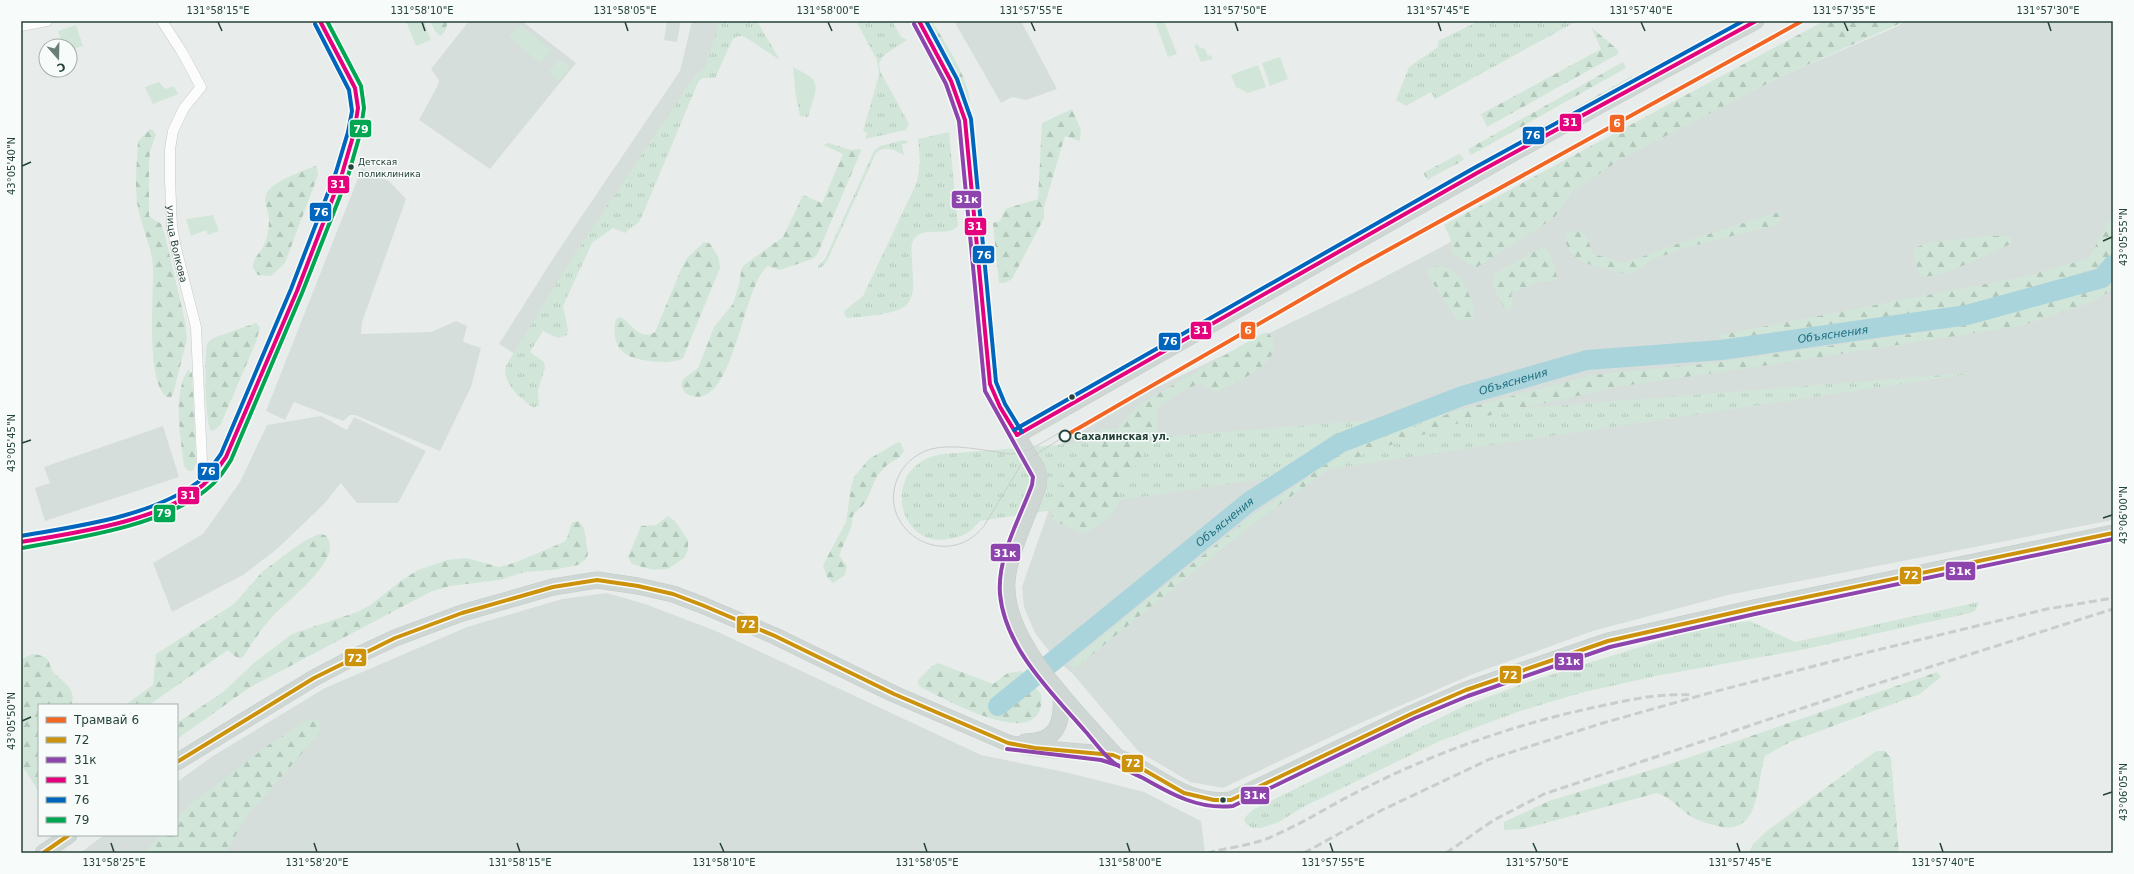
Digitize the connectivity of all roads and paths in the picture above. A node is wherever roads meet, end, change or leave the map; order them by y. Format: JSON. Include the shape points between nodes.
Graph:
{"nodes":[{"id":1,"x":46,"y":21,"type":"edge"},
{"id":2,"x":162,"y":21,"type":"edge"},
{"id":3,"x":320,"y":21,"type":"edge"},
{"id":4,"x":919,"y":21,"type":"edge"},
{"id":5,"x":1756,"y":21,"type":"edge"},
{"id":6,"x":21,"y":26,"type":"edge"},
{"id":7,"x":1017,"y":435,"type":"junction"},
{"id":8,"x":203,"y":486,"type":"junction"},
{"id":9,"x":2113,"y":533,"type":"edge"},
{"id":10,"x":21,"y":542,"type":"edge"},
{"id":11,"x":1061,"y":694,"type":"junction"},
{"id":12,"x":1008,"y":743,"type":"junction"},
{"id":13,"x":1116,"y":756,"type":"junction"},
{"id":14,"x":178,"y":761,"type":"edge"},
{"id":15,"x":68,"y":836,"type":"edge"},
{"id":16,"x":42,"y":853,"type":"edge"}],
"edges":[{"from":1,"to":6,"type":"street"},
{"from":2,"to":8,"type":"street","name":"улица Волкова","via":[[201,87],[184,108],[173,131],[170,180],[172,227],[196,327]]},
{"from":3,"to":8,"type":"main road","via":[[355,88],[358,98],[358,119],[332,198],[286,321],[232,443],[219,467]]},
{"from":4,"to":7,"type":"main road","via":[[948,71],[965,120],[990,384],[1000,408]]},
{"from":5,"to":7,"type":"main road","via":[[1422,204]]},
{"from":7,"to":11,"type":"main road","via":[[1039,476],[1038,486],[1009,565],[1006,594],[1014,626],[1031,655]]},
{"from":8,"to":10,"type":"main road","via":[[184,499],[150,512],[82,530]]},
{"from":9,"to":13,"type":"main road","via":[[1608,641],[1466,690],[1230,800],[1215,802],[1198,799]]},
{"from":11,"to":12,"type":"main road","via":[[1062,713],[1060,724],[1054,733],[1043,739]]},
{"from":11,"to":13,"type":"main road"},
{"from":12,"to":13,"type":"main road"},
{"from":12,"to":14,"type":"main road","via":[[894,694],[775,636],[702,605],[673,594],[597,580],[553,586],[462,613],[395,638],[314,678]]},
{"from":15,"to":16,"type":"main road"}]}
